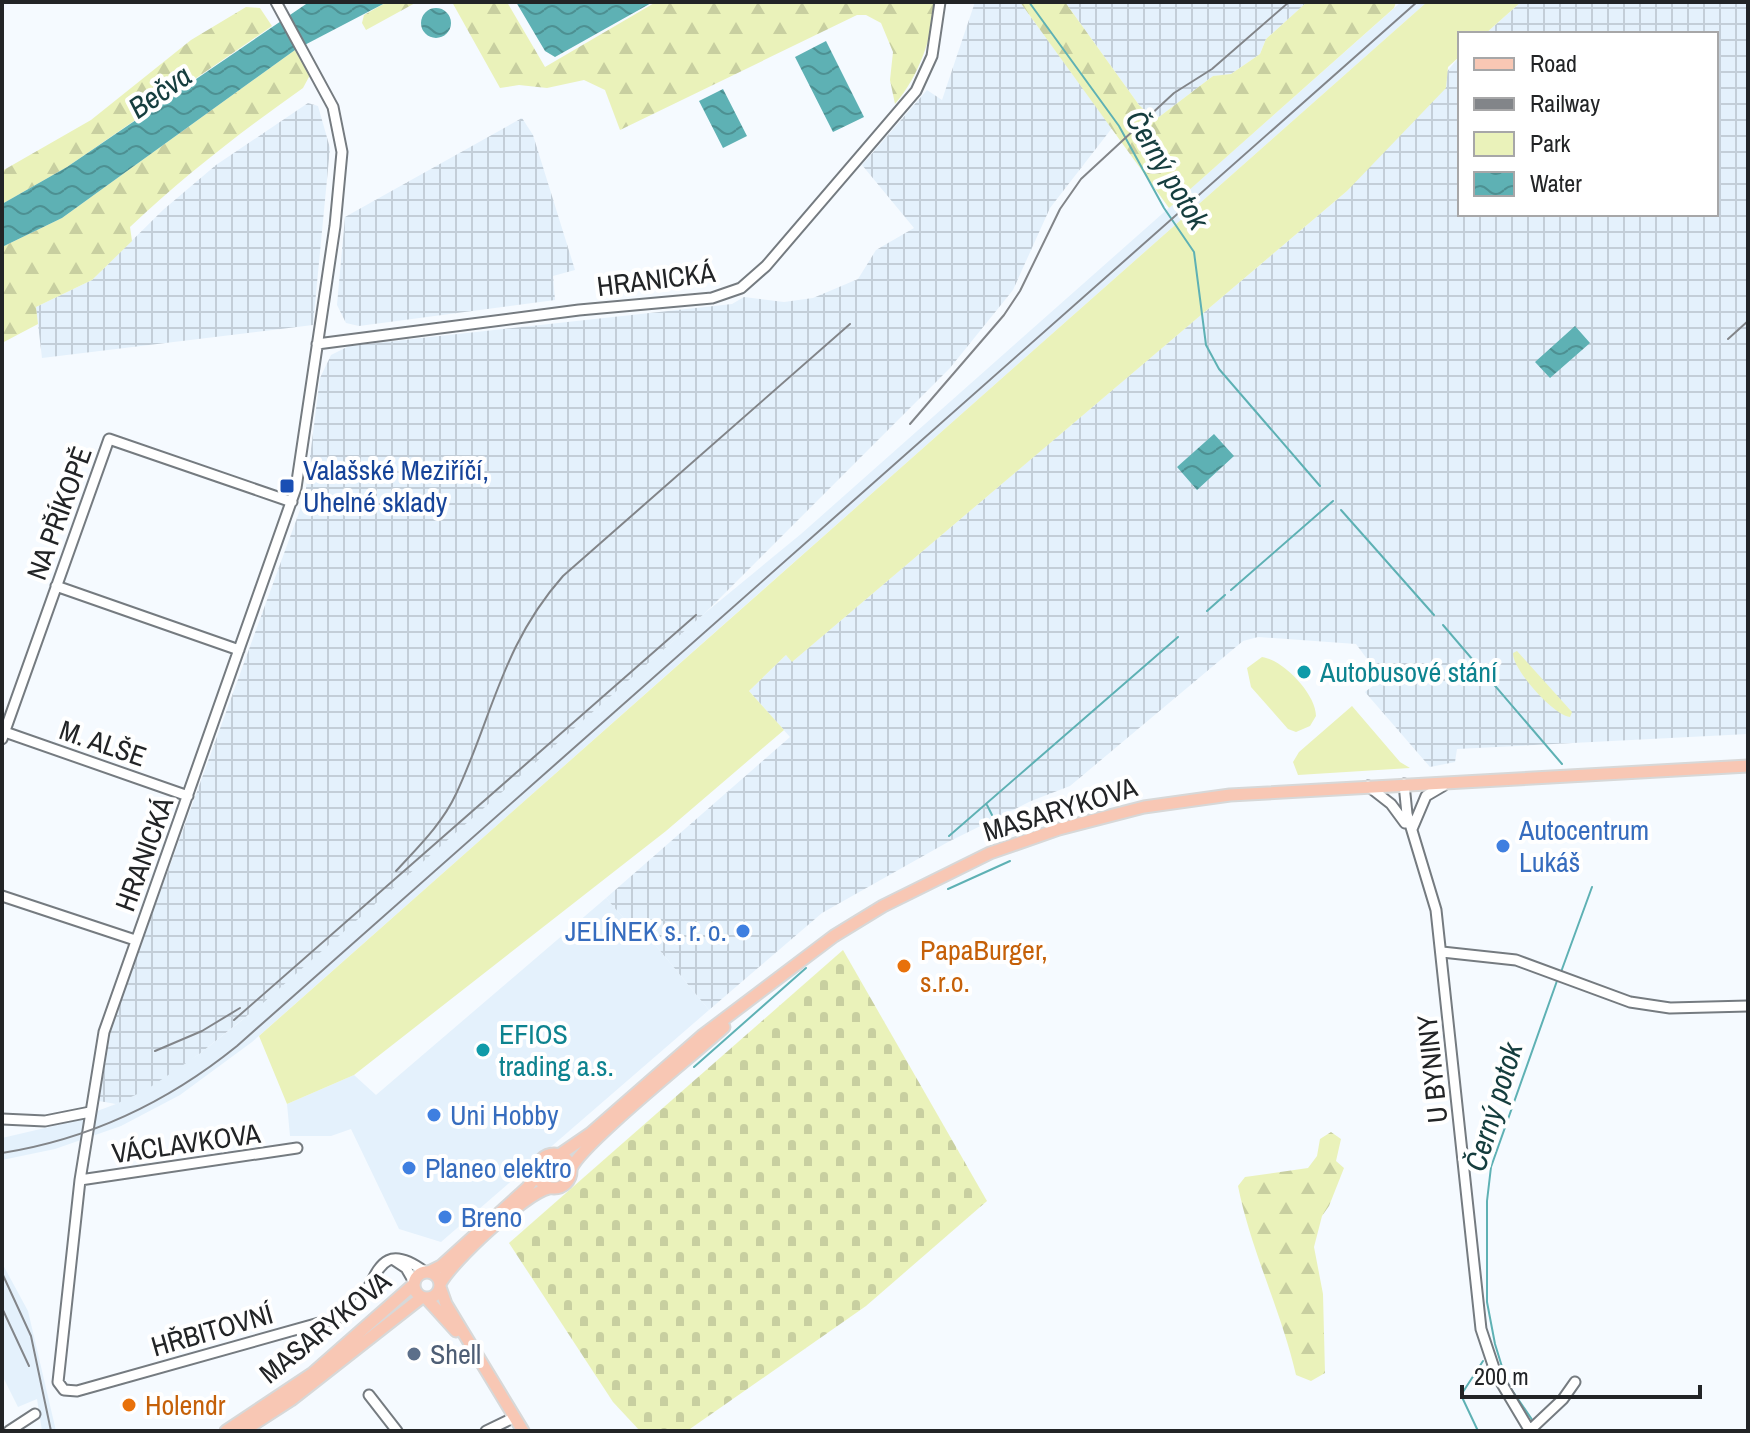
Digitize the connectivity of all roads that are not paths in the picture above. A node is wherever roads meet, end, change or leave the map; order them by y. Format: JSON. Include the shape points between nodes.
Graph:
{"nodes":[{"id":1,"x":276,"y":2,"type":"edge"},
{"id":2,"x":940,"y":2,"type":"edge"},
{"id":3,"x":317,"y":344,"type":"junction"},
{"id":4,"x":292,"y":502,"type":"junction"},
{"id":5,"x":56,"y":586,"type":"junction"},
{"id":6,"x":239,"y":650,"type":"junction"},
{"id":7,"x":3,"y":734,"type":"edge"},
{"id":8,"x":1748,"y":766,"type":"edge"},
{"id":9,"x":1453,"y":783,"type":"junction"},
{"id":10,"x":1404,"y":784,"type":"junction"},
{"id":11,"x":1368,"y":786,"type":"junction"},
{"id":12,"x":188,"y":796,"type":"junction"},
{"id":13,"x":1411,"y":833,"type":"junction"},
{"id":14,"x":2,"y":896,"type":"edge"},
{"id":15,"x":135,"y":940,"type":"junction"},
{"id":16,"x":1442,"y":952,"type":"junction"},
{"id":17,"x":765,"y":989,"type":"junction"},
{"id":18,"x":1748,"y":1006,"type":"edge"},
{"id":19,"x":90,"y":1112,"type":"junction"},
{"id":20,"x":2,"y":1119,"type":"edge"},
{"id":21,"x":297,"y":1148,"type":"dead end"},
{"id":22,"x":559,"y":1155,"type":"junction"},
{"id":23,"x":571,"y":1169,"type":"junction"},
{"id":24,"x":537,"y":1173,"type":"junction"},
{"id":25,"x":80,"y":1180,"type":"junction"},
{"id":26,"x":549,"y":1188,"type":"junction"},
{"id":27,"x":394,"y":1260,"type":"junction"},
{"id":28,"x":427,"y":1272,"type":"junction"},
{"id":29,"x":414,"y":1284,"type":"junction"},
{"id":30,"x":440,"y":1286,"type":"junction"},
{"id":31,"x":424,"y":1298,"type":"junction"},
{"id":32,"x":475,"y":1351,"type":"junction"},
{"id":33,"x":1575,"y":1382,"type":"dead end"},
{"id":34,"x":61,"y":1388,"type":"joint"},
{"id":35,"x":369,"y":1395,"type":"dead end"},
{"id":36,"x":35,"y":1414,"type":"dead end"},
{"id":37,"x":515,"y":1417,"type":"junction"},
{"id":38,"x":244,"y":1427,"type":"edge"},
{"id":39,"x":1533,"y":1428,"type":"edge"},
{"id":40,"x":9,"y":1431,"type":"edge"},
{"id":41,"x":226,"y":1431,"type":"edge"},
{"id":42,"x":397,"y":1431,"type":"edge"},
{"id":43,"x":486,"y":1431,"type":"edge"},
{"id":44,"x":523,"y":1431,"type":"edge"}],
"edges":[{"from":1,"to":3,"type":"street","name":"HRANICKÁ","via":[[335,115],[342,158]]},
{"from":2,"to":3,"type":"street","name":"HRANICKÁ","via":[[932,56],[916,91],[766,266],[741,288],[712,298]]},
{"from":3,"to":4,"type":"street","name":"HRANICKÁ"},
{"from":4,"to":5,"type":"street","name":"NA PŘÍKOPĚ","via":[[109,439]]},
{"from":4,"to":6,"type":"street","name":"HRANICKÁ"},
{"from":5,"to":6,"type":"street"},
{"from":5,"to":7,"type":"street","name":"NA PŘÍKOPĚ"},
{"from":6,"to":12,"type":"street","name":"HRANICKÁ"},
{"from":7,"to":12,"type":"street","name":"M. ALŠE"},
{"from":8,"to":9,"type":"main road","name":"MASARYKOVA"},
{"from":9,"to":10,"type":"main road","name":"MASARYKOVA"},
{"from":9,"to":13,"type":"street","via":[[1426,796]]},
{"from":10,"to":11,"type":"main road","name":"MASARYKOVA"},
{"from":10,"to":13,"type":"street"},
{"from":11,"to":13,"type":"street","via":[[1391,804]]},
{"from":11,"to":17,"type":"main road","name":"MASARYKOVA","via":[[1173,802],[1059,829],[990,853],[883,906]]},
{"from":12,"to":15,"type":"street","name":"HRANICKÁ"},
{"from":13,"to":16,"type":"street","name":"U BYNINY","via":[[1433,897]]},
{"from":14,"to":15,"type":"street"},
{"from":15,"to":19,"type":"street","name":"HRANICKÁ","via":[[104,1032]]},
{"from":16,"to":18,"type":"street","via":[[1492,955],[1630,1002],[1666,1008]]},
{"from":16,"to":39,"type":"street","name":"U BYNINY","via":[[1481,1329],[1496,1374]]},
{"from":17,"to":22,"type":"main road","name":"MASARYKOVA"},
{"from":17,"to":23,"type":"main road","name":"MASARYKOVA","via":[[596,1140]]},
{"from":19,"to":20,"type":"street","via":[[45,1121]]},
{"from":19,"to":25,"type":"street","name":"HRANICKÁ"},
{"from":21,"to":25,"type":"street","name":"VÁCLAVKOVA"},
{"from":22,"to":23,"type":"main road"},
{"from":22,"to":24,"type":"main road","name":"MASARYKOVA","via":[[543,1158]]},
{"from":23,"to":26,"type":"main road","name":"MASARYKOVA","via":[[565,1184]]},
{"from":24,"to":26,"type":"main road"},
{"from":24,"to":28,"type":"main road","name":"MASARYKOVA","via":[[441,1266]]},
{"from":25,"to":34,"type":"street","name":"HRANICKÁ","via":[[58,1369]]},
{"from":26,"to":30,"type":"main road","name":"MASARYKOVA","via":[[520,1205],[458,1262]]},
{"from":27,"to":28,"type":"street","via":[[410,1261]]},
{"from":27,"to":29,"type":"street","via":[[406,1268]]},
{"from":27,"to":34,"type":"street","name":"HŘBITOVNÍ","via":[[377,1268],[360,1304],[344,1316],[77,1391]]},
{"from":28,"to":29,"type":"main road"},
{"from":28,"to":30,"type":"main road","via":[[438,1277]]},
{"from":29,"to":31,"type":"main road"},
{"from":29,"to":38,"type":"main road","name":"MASARYKOVA"},
{"from":30,"to":31,"type":"main road","via":[[436,1295]]},
{"from":30,"to":32,"type":"main road"},
{"from":31,"to":32,"type":"main road"},
{"from":31,"to":38,"type":"main road","name":"MASARYKOVA","via":[[308,1387]]},
{"from":32,"to":37,"type":"main road"},
{"from":33,"to":39,"type":"street"},
{"from":35,"to":42,"type":"street"},
{"from":36,"to":40,"type":"street"},
{"from":37,"to":43,"type":"street"},
{"from":37,"to":44,"type":"main road"},
{"from":38,"to":41,"type":"main road","name":"MASARYKOVA"}]}
